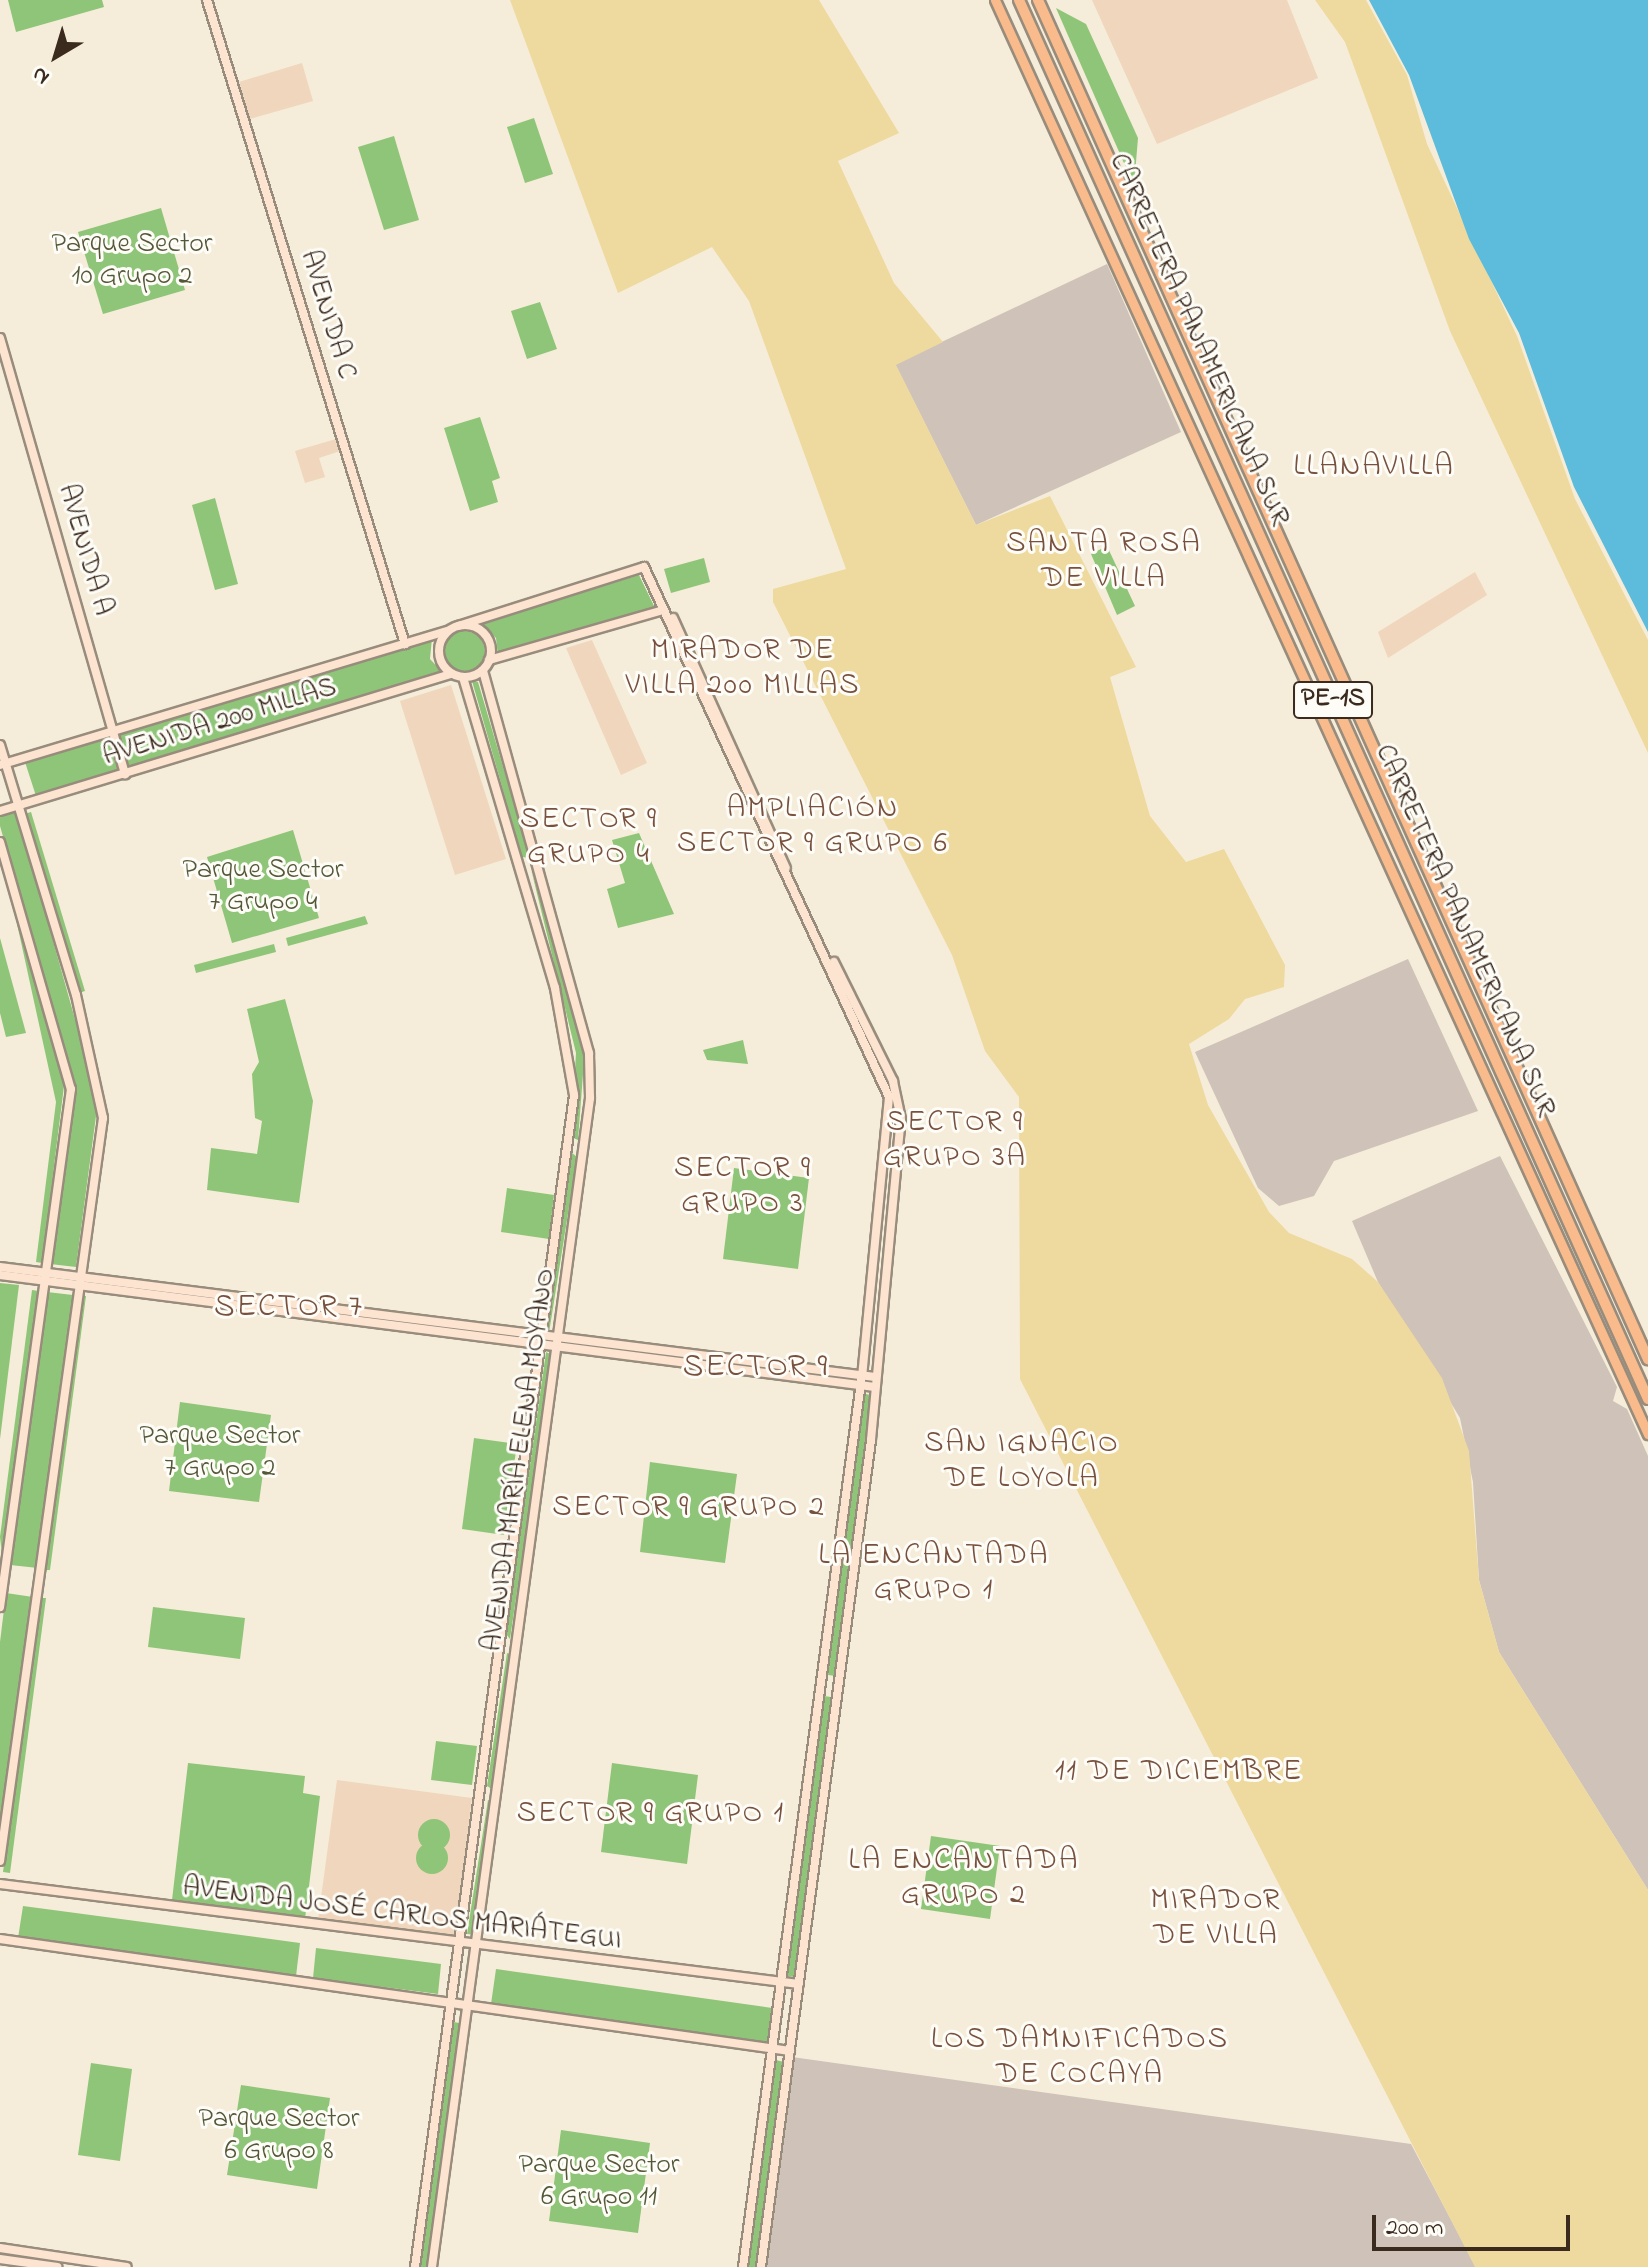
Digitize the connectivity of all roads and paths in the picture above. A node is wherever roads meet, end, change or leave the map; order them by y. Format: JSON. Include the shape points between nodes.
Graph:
{"nodes":[{"id":1,"x":207,"y":0,"type":"edge"},
{"id":2,"x":995,"y":0,"type":"edge"},
{"id":3,"x":1019,"y":0,"type":"edge"},
{"id":4,"x":1038,"y":0,"type":"edge"},
{"id":5,"x":0,"y":338,"type":"edge"},
{"id":6,"x":663,"y":610,"type":"junction"},
{"id":7,"x":458,"y":626,"type":"junction"},
{"id":8,"x":448,"y":631,"type":"junction"},
{"id":9,"x":405,"y":644,"type":"junction"},
{"id":10,"x":489,"y":660,"type":"junction"},
{"id":11,"x":483,"y":670,"type":"junction"},
{"id":12,"x":452,"y":674,"type":"junction"},
{"id":13,"x":463,"y":678,"type":"junction"},
{"id":14,"x":113,"y":732,"type":"junction"},
{"id":15,"x":0,"y":745,"type":"edge"},
{"id":16,"x":3,"y":764,"type":"edge"},
{"id":17,"x":125,"y":774,"type":"junction"},
{"id":18,"x":18,"y":806,"type":"junction"},
{"id":19,"x":0,"y":811,"type":"edge"},
{"id":20,"x":0,"y":842,"type":"edge"},
{"id":21,"x":0,"y":1267,"type":"edge"},
{"id":22,"x":0,"y":1275,"type":"edge"},
{"id":23,"x":44,"y":1276,"type":"junction"},
{"id":24,"x":79,"y":1282,"type":"junction"},
{"id":25,"x":541,"y":1340,"type":"junction"},
{"id":26,"x":558,"y":1342,"type":"junction"},
{"id":27,"x":1648,"y":1359,"type":"edge"},
{"id":28,"x":862,"y":1375,"type":"junction"},
{"id":29,"x":875,"y":1377,"type":"junction"},
{"id":30,"x":860,"y":1386,"type":"junction"},
{"id":31,"x":875,"y":1387,"type":"junction"},
{"id":32,"x":1648,"y":1399,"type":"edge"},
{"id":33,"x":1648,"y":1434,"type":"edge"},
{"id":34,"x":0,"y":1607,"type":"edge"},
{"id":35,"x":0,"y":1861,"type":"edge"},
{"id":36,"x":0,"y":1884,"type":"edge"},
{"id":37,"x":0,"y":1939,"type":"edge"},
{"id":38,"x":462,"y":1945,"type":"junction"},
{"id":39,"x":477,"y":1947,"type":"junction"},
{"id":40,"x":799,"y":1984,"type":"junction"},
{"id":41,"x":780,"y":1987,"type":"junction"},
{"id":42,"x":453,"y":2003,"type":"junction"},
{"id":43,"x":470,"y":2006,"type":"junction"},
{"id":44,"x":772,"y":2048,"type":"junction"},
{"id":45,"x":790,"y":2051,"type":"junction"},
{"id":46,"x":0,"y":2248,"type":"edge"},
{"id":47,"x":0,"y":2259,"type":"edge"},
{"id":48,"x":57,"y":2267,"type":"edge"},
{"id":49,"x":127,"y":2267,"type":"edge"},
{"id":50,"x":415,"y":2267,"type":"edge"},
{"id":51,"x":432,"y":2267,"type":"edge"},
{"id":52,"x":743,"y":2267,"type":"edge"},
{"id":53,"x":761,"y":2267,"type":"edge"}],
"edges":[{"from":1,"to":9,"type":"street","name":"AVENIDA C"},
{"from":2,"to":33,"type":"main road"},
{"from":3,"to":32,"type":"highway","name":"CARRETERA PANAMERICANA SUR","number":"PE-1S"},
{"from":4,"to":27,"type":"highway","name":"CARRETERA PANAMERICANA SUR","number":"PE-1S"},
{"from":5,"to":14,"type":"street","name":"AVENIDA A"},
{"from":6,"to":7,"type":"street","via":[[644,567]]},
{"from":6,"to":10,"type":"street"},
{"from":6,"to":28,"type":"street","via":[[889,1097]]},
{"from":6,"to":29,"type":"street","via":[[679,628],[792,882],[897,1094],[900,1137]]},
{"from":7,"to":8,"type":"street"},
{"from":7,"to":10,"type":"street","via":[[484,634]]},
{"from":8,"to":9,"type":"street","name":"AVENIDA 200 MILLAS"},
{"from":8,"to":12,"type":"street","via":[[438,651]]},
{"from":9,"to":14,"type":"street","name":"AVENIDA 200 MILLAS"},
{"from":10,"to":11,"type":"street"},
{"from":11,"to":13,"type":"street"},
{"from":11,"to":26,"type":"street","name":"AVENIDA MARÍA ELENA MOYANO","via":[[589,1053],[590,1098]]},
{"from":12,"to":13,"type":"street"},
{"from":12,"to":17,"type":"street","name":"AVENIDA 200 MILLAS"},
{"from":13,"to":25,"type":"street","name":"AVENIDA MARÍA ELENA MOYANO","via":[[571,1054],[574,1095]]},
{"from":14,"to":16,"type":"street","name":"AVENIDA 200 MILLAS"},
{"from":14,"to":17,"type":"street","name":"AVENIDA A"},
{"from":15,"to":16,"type":"street"},
{"from":16,"to":18,"type":"street"},
{"from":17,"to":18,"type":"street","name":"AVENIDA 200 MILLAS"},
{"from":18,"to":19,"type":"street","name":"AVENIDA 200 MILLAS"},
{"from":18,"to":24,"type":"street","via":[[99,1082],[102,1138]]},
{"from":20,"to":23,"type":"street","via":[[71,1089]]},
{"from":21,"to":23,"type":"street"},
{"from":22,"to":23,"type":"street"},
{"from":23,"to":24,"type":"street"},
{"from":23,"to":34,"type":"street"},
{"from":24,"to":25,"type":"street"},
{"from":24,"to":35,"type":"street"},
{"from":25,"to":26,"type":"street"},
{"from":25,"to":38,"type":"street","name":"AVENIDA MARÍA ELENA MOYANO"},
{"from":26,"to":28,"type":"street"},
{"from":26,"to":30,"type":"street"},
{"from":26,"to":39,"type":"street","name":"AVENIDA MARÍA ELENA MOYANO"},
{"from":28,"to":29,"type":"street"},
{"from":28,"to":30,"type":"street"},
{"from":29,"to":31,"type":"street"},
{"from":30,"to":31,"type":"street"},
{"from":30,"to":41,"type":"street"},
{"from":31,"to":40,"type":"street"},
{"from":36,"to":38,"type":"street","name":"AVENIDA JOSÉ CARLOS MARIÁTEGUI"},
{"from":37,"to":42,"type":"street"},
{"from":38,"to":39,"type":"street","name":"AVENIDA JOSÉ CARLOS MARIÁTEGUI"},
{"from":38,"to":42,"type":"street","name":"AVENIDA MARÍA ELENA MOYANO"},
{"from":39,"to":41,"type":"street","name":"AVENIDA JOSÉ CARLOS MARIÁTEGUI"},
{"from":39,"to":43,"type":"street","name":"AVENIDA MARÍA ELENA MOYANO"},
{"from":40,"to":41,"type":"street","name":"AVENIDA JOSÉ CARLOS MARIÁTEGUI"},
{"from":40,"to":45,"type":"street"},
{"from":41,"to":44,"type":"street"},
{"from":42,"to":43,"type":"street"},
{"from":42,"to":50,"type":"street","name":"AVENIDA MARÍA ELENA MOYANO"},
{"from":43,"to":44,"type":"street"},
{"from":43,"to":51,"type":"street","name":"AVENIDA MARÍA ELENA MOYANO"},
{"from":44,"to":45,"type":"street"},
{"from":44,"to":52,"type":"street"},
{"from":45,"to":53,"type":"street"},
{"from":46,"to":49,"type":"street"},
{"from":47,"to":48,"type":"street"}]}
